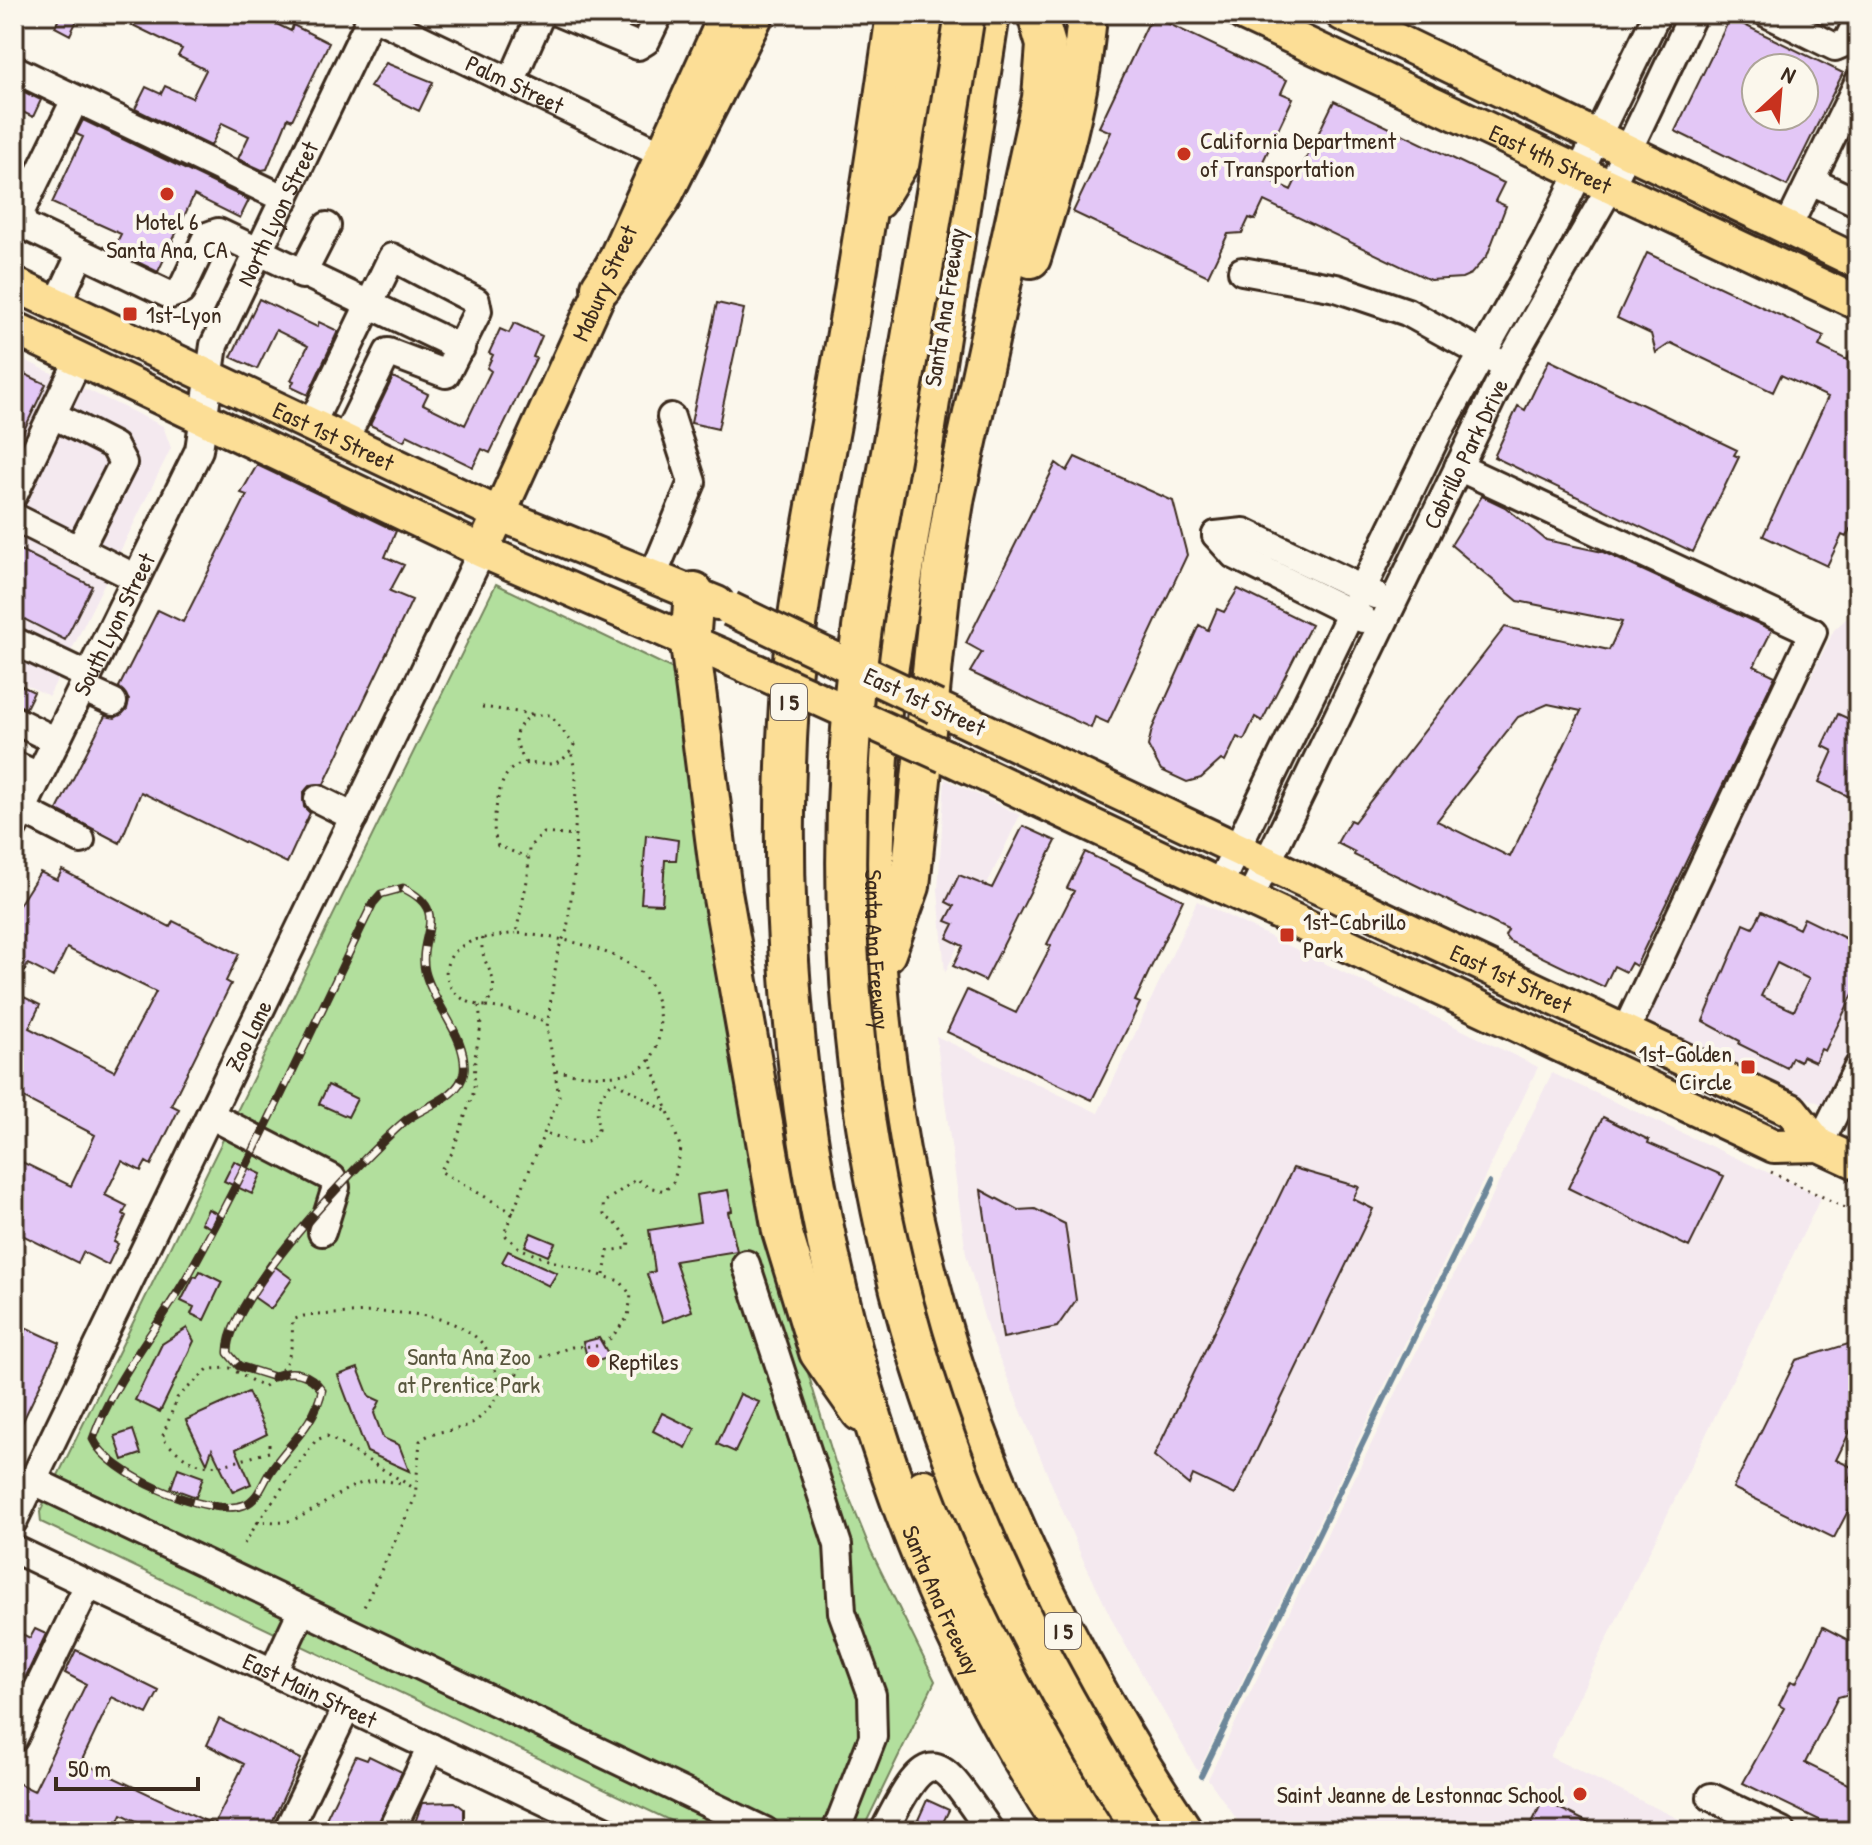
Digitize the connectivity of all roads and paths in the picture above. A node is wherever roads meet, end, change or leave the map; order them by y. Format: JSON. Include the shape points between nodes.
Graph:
{"nodes":[{"id":1,"x":541,"y":14,"type":"edge"},
{"id":2,"x":561,"y":14,"type":"edge"},
{"id":3,"x":659,"y":14,"type":"edge"},
{"id":4,"x":726,"y":14,"type":"edge"},
{"id":5,"x":754,"y":14,"type":"edge"},
{"id":6,"x":896,"y":14,"type":"edge"},
{"id":7,"x":926,"y":14,"type":"edge"},
{"id":8,"x":945,"y":14,"type":"edge"},
{"id":9,"x":965,"y":14,"type":"edge"},
{"id":10,"x":990,"y":14,"type":"edge"},
{"id":11,"x":1087,"y":14,"type":"edge"},
{"id":12,"x":1105,"y":14,"type":"edge"},
{"id":13,"x":1243,"y":14,"type":"edge"},
{"id":14,"x":1342,"y":14,"type":"edge"},
{"id":15,"x":1657,"y":14,"type":"edge"},
{"id":16,"x":1693,"y":14,"type":"edge"},
{"id":17,"x":1768,"y":14,"type":"edge"},
{"id":18,"x":370,"y":15,"type":"edge"},
{"id":19,"x":1040,"y":19,"type":"edge"},
{"id":20,"x":1858,"y":20,"type":"edge"},
{"id":21,"x":1084,"y":57,"type":"junction"},
{"id":22,"x":14,"y":69,"type":"edge"},
{"id":23,"x":511,"y":82,"type":"junction"},
{"id":24,"x":1858,"y":83,"type":"edge"},
{"id":25,"x":70,"y":110,"type":"dead end"},
{"id":26,"x":1613,"y":145,"type":"junction"},
{"id":27,"x":660,"y":153,"type":"junction"},
{"id":28,"x":1581,"y":172,"type":"junction"},
{"id":29,"x":1811,"y":181,"type":"junction"},
{"id":30,"x":1611,"y":186,"type":"junction"},
{"id":31,"x":1858,"y":193,"type":"edge"},
{"id":32,"x":285,"y":199,"type":"junction"},
{"id":33,"x":868,"y":213,"type":"junction"},
{"id":34,"x":327,"y":226,"type":"dead end"},
{"id":35,"x":1787,"y":229,"type":"junction"},
{"id":36,"x":81,"y":253,"type":"junction"},
{"id":37,"x":259,"y":253,"type":"junction"},
{"id":38,"x":1858,"y":262,"type":"edge"},
{"id":39,"x":1242,"y":271,"type":"dead end"},
{"id":40,"x":302,"y":275,"type":"junction"},
{"id":41,"x":14,"y":284,"type":"edge"},
{"id":42,"x":601,"y":287,"type":"junction"},
{"id":43,"x":1858,"y":303,"type":"edge"},
{"id":44,"x":57,"y":304,"type":"junction"},
{"id":45,"x":368,"y":307,"type":"junction"},
{"id":46,"x":994,"y":327,"type":"junction"},
{"id":47,"x":14,"y":328,"type":"edge"},
{"id":48,"x":355,"y":336,"type":"junction"},
{"id":49,"x":461,"y":348,"type":"junction"},
{"id":50,"x":388,"y":352,"type":"junction"},
{"id":51,"x":1481,"y":353,"type":"junction"},
{"id":52,"x":79,"y":359,"type":"junction"},
{"id":53,"x":1507,"y":367,"type":"junction"},
{"id":54,"x":210,"y":377,"type":"junction"},
{"id":55,"x":53,"y":415,"type":"junction"},
{"id":56,"x":671,"y":417,"type":"dead end"},
{"id":57,"x":203,"y":418,"type":"junction"},
{"id":58,"x":311,"y":425,"type":"junction"},
{"id":59,"x":344,"y":441,"type":"junction"},
{"id":60,"x":1458,"y":467,"type":"junction"},
{"id":61,"x":14,"y":494,"type":"edge"},
{"id":62,"x":499,"y":514,"type":"junction"},
{"id":63,"x":14,"y":517,"type":"edge"},
{"id":64,"x":79,"y":550,"type":"junction"},
{"id":65,"x":482,"y":551,"type":"junction"},
{"id":66,"x":653,"y":576,"type":"junction"},
{"id":67,"x":136,"y":578,"type":"junction"},
{"id":68,"x":694,"y":592,"type":"junction"},
{"id":69,"x":1356,"y":600,"type":"junction"},
{"id":70,"x":1387,"y":615,"type":"junction"},
{"id":71,"x":14,"y":641,"type":"edge"},
{"id":72,"x":690,"y":644,"type":"junction"},
{"id":73,"x":85,"y":682,"type":"junction"},
{"id":74,"x":113,"y":702,"type":"dead end"},
{"id":75,"x":482,"y":707,"type":"dead end"},
{"id":76,"x":535,"y":715,"type":"junction"},
{"id":77,"x":14,"y":720,"type":"edge"},
{"id":78,"x":56,"y":741,"type":"junction"},
{"id":79,"x":571,"y":750,"type":"junction"},
{"id":80,"x":526,"y":763,"type":"junction"},
{"id":81,"x":14,"y":765,"type":"edge"},
{"id":82,"x":39,"y":776,"type":"junction"},
{"id":83,"x":318,"y":799,"type":"dead end"},
{"id":84,"x":354,"y":817,"type":"junction"},
{"id":85,"x":18,"y":818,"type":"edge"},
{"id":86,"x":575,"y":836,"type":"junction"},
{"id":87,"x":81,"y":840,"type":"dead end"},
{"id":88,"x":1237,"y":849,"type":"junction"},
{"id":89,"x":527,"y":857,"type":"junction"},
{"id":90,"x":1267,"y":863,"type":"junction"},
{"id":91,"x":1219,"y":885,"type":"junction"},
{"id":92,"x":1249,"y":900,"type":"junction"},
{"id":93,"x":516,"y":933,"type":"junction"},
{"id":94,"x":482,"y":938,"type":"junction"},
{"id":95,"x":562,"y":939,"type":"junction"},
{"id":96,"x":877,"y":979,"type":"junction"},
{"id":97,"x":479,"y":1006,"type":"junction"},
{"id":98,"x":486,"y":1006,"type":"junction"},
{"id":99,"x":548,"y":1023,"type":"junction"},
{"id":100,"x":1625,"y":1032,"type":"junction"},
{"id":101,"x":1563,"y":1046,"type":"junction"},
{"id":102,"x":650,"y":1059,"type":"junction"},
{"id":103,"x":1858,"y":1067,"type":"edge"},
{"id":104,"x":556,"y":1070,"type":"junction"},
{"id":105,"x":666,"y":1111,"type":"junction"},
{"id":106,"x":210,"y":1115,"type":"junction"},
{"id":107,"x":546,"y":1133,"type":"junction"},
{"id":108,"x":1819,"y":1145,"type":"junction"},
{"id":109,"x":1858,"y":1163,"type":"edge"},
{"id":110,"x":818,"y":1195,"type":"junction"},
{"id":111,"x":515,"y":1214,"type":"junction"},
{"id":112,"x":322,"y":1232,"type":"dead end"},
{"id":113,"x":746,"y":1264,"type":"dead end"},
{"id":114,"x":604,"y":1275,"type":"junction"},
{"id":115,"x":500,"y":1392,"type":"junction"},
{"id":116,"x":879,"y":1437,"type":"junction"},
{"id":117,"x":269,"y":1444,"type":"dead end"},
{"id":118,"x":34,"y":1481,"type":"junction"},
{"id":119,"x":414,"y":1488,"type":"junction"},
{"id":120,"x":14,"y":1520,"type":"edge"},
{"id":121,"x":258,"y":1522,"type":"junction"},
{"id":122,"x":244,"y":1544,"type":"dead end"},
{"id":123,"x":14,"y":1549,"type":"edge"},
{"id":124,"x":88,"y":1585,"type":"junction"},
{"id":125,"x":363,"y":1609,"type":"dead end"},
{"id":126,"x":302,"y":1610,"type":"junction"},
{"id":127,"x":273,"y":1672,"type":"junction"},
{"id":128,"x":347,"y":1707,"type":"junction"},
{"id":129,"x":14,"y":1738,"type":"edge"},
{"id":130,"x":431,"y":1747,"type":"junction"},
{"id":131,"x":1711,"y":1797,"type":"dead end"},
{"id":132,"x":287,"y":1831,"type":"edge"},
{"id":133,"x":391,"y":1831,"type":"edge"},
{"id":134,"x":607,"y":1831,"type":"edge"},
{"id":135,"x":765,"y":1831,"type":"edge"},
{"id":136,"x":836,"y":1831,"type":"edge"},
{"id":137,"x":884,"y":1831,"type":"edge"},
{"id":138,"x":990,"y":1831,"type":"edge"},
{"id":139,"x":1067,"y":1831,"type":"edge"},
{"id":140,"x":1106,"y":1831,"type":"edge"},
{"id":141,"x":1122,"y":1831,"type":"edge"},
{"id":142,"x":1144,"y":1831,"type":"edge"},
{"id":143,"x":1183,"y":1831,"type":"edge"},
{"id":144,"x":1782,"y":1831,"type":"edge"}],
"edges":[{"from":1,"to":23,"type":"street"},
{"from":2,"to":3,"type":"street","via":[[638,46]]},
{"from":4,"to":27,"type":"main road","name":"Mabury Street"},
{"from":5,"to":42,"type":"highway","via":[[661,198]]},
{"from":6,"to":33,"type":"highway","name":"Santa Ana Freeway","number":"I 5"},
{"from":7,"to":33,"type":"highway","name":"Santa Ana Freeway","number":"I 5","via":[[906,151]]},
{"from":8,"to":141,"type":"highway","bridge":true,"via":[[851,587],[832,740],[830,890],[840,1076],[866,1226],[903,1377],[949,1501],[1008,1635]]},
{"from":9,"to":142,"type":"highway","bridge":true,"via":[[866,594],[850,742],[845,890],[856,1073],[882,1221],[922,1370],[974,1519],[1024,1626]]},
{"from":10,"to":96,"type":"highway","name":"Santa Ana Freeway","number":"I 5","via":[[882,711],[876,788]]},
{"from":11,"to":21,"type":"highway"},
{"from":12,"to":21,"type":"highway"},
{"from":13,"to":28,"type":"main road","name":"East 4th Street"},
{"from":14,"to":26,"type":"main road","name":"East 4th Street"},
{"from":15,"to":26,"type":"street","name":"Cabrillo Park Drive"},
{"from":16,"to":26,"type":"street","name":"Cabrillo Park Drive"},
{"from":17,"to":20,"type":"street","via":[[1835,47],[1847,42]]},
{"from":18,"to":23,"type":"street","name":"Palm Street"},
{"from":18,"to":32,"type":"street","name":"North Lyon Street"},
{"from":19,"to":46,"type":"highway","via":[[1046,45],[1042,98]]},
{"from":21,"to":46,"type":"highway","via":[[1070,128],[1027,274]]},
{"from":22,"to":32,"type":"street"},
{"from":23,"to":27,"type":"street","name":"Palm Street"},
{"from":24,"to":29,"type":"street"},
{"from":25,"to":36,"type":"street","via":[[20,213],[25,226]]},
{"from":26,"to":28,"type":"street","name":"Cabrillo Park Drive"},
{"from":26,"to":30,"type":"street","name":"Cabrillo Park Drive"},
{"from":26,"to":35,"type":"main road","name":"East 4th Street"},
{"from":27,"to":42,"type":"main road","name":"Mabury Street"},
{"from":28,"to":30,"type":"main road","name":"East 4th Street"},
{"from":28,"to":51,"type":"street","name":"Cabrillo Park Drive","via":[[1511,307]]},
{"from":29,"to":31,"type":"street","via":[[1854,201]]},
{"from":29,"to":35,"type":"street"},
{"from":30,"to":43,"type":"main road","name":"East 4th Street"},
{"from":30,"to":53,"type":"street","name":"Cabrillo Park Drive"},
{"from":32,"to":37,"type":"street","name":"North Lyon Street"},
{"from":33,"to":110,"type":"highway","name":"Santa Ana Freeway","number":"I 5","via":[[789,706],[786,862],[791,961],[799,1067]]},
{"from":34,"to":40,"type":"street"},
{"from":35,"to":38,"type":"main road","name":"East 4th Street"},
{"from":36,"to":37,"type":"street","via":[[170,295],[181,291],[207,236],[218,232]]},
{"from":36,"to":44,"type":"street"},
{"from":37,"to":40,"type":"street"},
{"from":37,"to":54,"type":"street","name":"North Lyon Street","via":[[214,345]]},
{"from":39,"to":51,"type":"street","via":[[1336,288],[1407,312]]},
{"from":40,"to":45,"type":"street"},
{"from":41,"to":44,"type":"main road","name":"East 1st Street"},
{"from":42,"to":62,"type":"main road","name":"Mabury Street"},
{"from":44,"to":54,"type":"main road","name":"East 1st Street"},
{"from":45,"to":48,"type":"street"},
{"from":45,"to":49,"type":"street"},
{"from":45,"to":49,"type":"street","via":[[392,257],[476,301],[478,311]]},
{"from":46,"to":96,"type":"highway","via":[[942,575],[910,886]]},
{"from":47,"to":52,"type":"main road","name":"East 1st Street"},
{"from":48,"to":50,"type":"street"},
{"from":48,"to":58,"type":"street"},
{"from":49,"to":50,"type":"street","via":[[446,374]]},
{"from":50,"to":59,"type":"street"},
{"from":51,"to":53,"type":"street"},
{"from":51,"to":69,"type":"street","name":"Cabrillo Park Drive"},
{"from":52,"to":55,"type":"street"},
{"from":52,"to":57,"type":"main road","name":"East 1st Street"},
{"from":53,"to":60,"type":"street","name":"Cabrillo Park Drive"},
{"from":54,"to":57,"type":"street","name":"North Lyon Street"},
{"from":54,"to":58,"type":"main road","name":"East 1st Street"},
{"from":55,"to":61,"type":"street"},
{"from":55,"to":64,"type":"street","via":[[114,446],[123,463]]},
{"from":56,"to":66,"type":"street","via":[[692,482]]},
{"from":57,"to":65,"type":"main road","name":"East 1st Street"},
{"from":57,"to":67,"type":"street","name":"South Lyon Street","via":[[199,450]]},
{"from":58,"to":59,"type":"main road","name":"East 1st Street"},
{"from":59,"to":62,"type":"main road","name":"East 1st Street"},
{"from":60,"to":70,"type":"street","name":"Cabrillo Park Drive"},
{"from":60,"to":100,"type":"street","via":[[1813,632]]},
{"from":62,"to":65,"type":"main road","name":"Mabury Street"},
{"from":62,"to":66,"type":"main road","name":"East 1st Street"},
{"from":63,"to":64,"type":"street"},
{"from":64,"to":67,"type":"street"},
{"from":65,"to":72,"type":"main road","name":"East 1st Street"},
{"from":65,"to":84,"type":"street","name":"Zoo Lane"},
{"from":66,"to":68,"type":"main road","name":"East 1st Street"},
{"from":67,"to":73,"type":"street","name":"South Lyon Street"},
{"from":68,"to":72,"type":"highway"},
{"from":68,"to":88,"type":"main road","name":"East 1st Street","bridge":true},
{"from":69,"to":70,"type":"street"},
{"from":69,"to":88,"type":"street","name":"Cabrillo Park Drive"},
{"from":70,"to":90,"type":"street","name":"Cabrillo Park Drive"},
{"from":71,"to":73,"type":"street"},
{"from":72,"to":91,"type":"main road","name":"East 1st Street","bridge":true},
{"from":72,"to":116,"type":"highway","via":[[722,892],[782,1231],[819,1352]]},
{"from":73,"to":74,"type":"street"},
{"from":73,"to":78,"type":"street","name":"South Lyon Street"},
{"from":75,"to":76,"type":"path"},
{"from":76,"to":79,"type":"path","via":[[550,715],[566,731],[574,745]]},
{"from":76,"to":80,"type":"path","via":[[516,730],[514,741]]},
{"from":77,"to":78,"type":"street"},
{"from":78,"to":82,"type":"street","name":"South Lyon Street"},
{"from":79,"to":80,"type":"path","via":[[556,765]]},
{"from":79,"to":86,"type":"path"},
{"from":80,"to":89,"type":"path","via":[[513,768],[500,784],[493,832],[498,846]]},
{"from":81,"to":82,"type":"street"},
{"from":82,"to":85,"type":"street","name":"South Lyon Street"},
{"from":83,"to":84,"type":"street"},
{"from":84,"to":106,"type":"street","name":"Zoo Lane"},
{"from":85,"to":87,"type":"street"},
{"from":86,"to":89,"type":"path","via":[[544,833],[534,839]]},
{"from":86,"to":95,"type":"path"},
{"from":88,"to":90,"type":"main road","name":"East 1st Street"},
{"from":88,"to":91,"type":"street","name":"Cabrillo Park Drive"},
{"from":89,"to":93,"type":"path"},
{"from":90,"to":92,"type":"street","name":"Cabrillo Park Drive"},
{"from":90,"to":100,"type":"main road","name":"East 1st Street"},
{"from":91,"to":92,"type":"main road","name":"East 1st Street"},
{"from":92,"to":101,"type":"main road","name":"East 1st Street"},
{"from":93,"to":94,"type":"path"},
{"from":93,"to":95,"type":"path"},
{"from":94,"to":97,"type":"path","via":[[452,951],[447,962],[454,991]]},
{"from":94,"to":98,"type":"path","via":[[481,956],[495,980]]},
{"from":95,"to":99,"type":"path"},
{"from":95,"to":102,"type":"path","via":[[640,971],[654,989],[659,1015]]},
{"from":96,"to":143,"type":"highway","name":"Santa Ana Freeway","number":"I 5","via":[[906,1193],[968,1417],[1076,1655]]},
{"from":97,"to":98,"type":"path"},
{"from":97,"to":111,"type":"path","via":[[474,1091],[452,1153],[440,1171]]},
{"from":98,"to":99,"type":"path"},
{"from":99,"to":104,"type":"path"},
{"from":100,"to":101,"type":"main road","via":[[1616,1043],[1574,1033]]},
{"from":100,"to":108,"type":"main road","name":"East 1st Street","via":[[1791,1110]]},
{"from":101,"to":108,"type":"main road","name":"East 1st Street","via":[[1774,1146]]},
{"from":102,"to":104,"type":"path","via":[[636,1071],[594,1075]]},
{"from":102,"to":105,"type":"path"},
{"from":103,"to":108,"type":"street"},
{"from":104,"to":107,"type":"path","via":[[559,1096]]},
{"from":105,"to":107,"type":"path","via":[[614,1081],[601,1093],[598,1130],[590,1140],[579,1143]]},
{"from":105,"to":114,"type":"path","via":[[681,1149],[674,1181],[665,1191],[637,1179],[603,1203],[604,1215],[629,1241],[628,1248],[608,1251]]},
{"from":106,"to":112,"type":"street","via":[[332,1178],[336,1187]]},
{"from":106,"to":118,"type":"street","name":"Zoo Lane"},
{"from":107,"to":111,"type":"path"},
{"from":108,"to":109,"type":"main road","name":"East 1st Street"},
{"from":110,"to":116,"type":"highway","name":"Santa Ana Freeway","number":"I 5"},
{"from":110,"to":140,"type":"highway","via":[[848,1236],[918,1475],[979,1613]]},
{"from":111,"to":114,"type":"path","via":[[504,1234],[519,1248],[590,1275]]},
{"from":113,"to":136,"type":"street","via":[[838,1545],[842,1612],[872,1695],[873,1737]]},
{"from":114,"to":115,"type":"path","via":[[620,1281],[631,1295],[621,1329],[598,1346],[572,1347],[528,1361],[518,1369],[514,1385]]},
{"from":115,"to":117,"type":"path","via":[[486,1348],[431,1315],[304,1316],[292,1320],[292,1354],[273,1380],[263,1387],[230,1368],[208,1369],[177,1398],[162,1438],[189,1462],[209,1468],[269,1452]]},
{"from":115,"to":119,"type":"path","via":[[487,1414],[459,1429],[435,1430],[420,1441]]},
{"from":116,"to":139,"type":"highway","name":"Santa Ana Freeway","number":"I 5","via":[[951,1622]]},
{"from":118,"to":120,"type":"street","name":"Zoo Lane"},
{"from":118,"to":126,"type":"street"},
{"from":119,"to":121,"type":"path","via":[[375,1478],[357,1482],[286,1522]]},
{"from":119,"to":121,"type":"path","via":[[327,1436],[316,1440]]},
{"from":119,"to":125,"type":"path","via":[[415,1498]]},
{"from":121,"to":122,"type":"path"},
{"from":123,"to":124,"type":"street","name":"East Main Street"},
{"from":124,"to":127,"type":"street","name":"East Main Street"},
{"from":124,"to":129,"type":"street"},
{"from":126,"to":127,"type":"street"},
{"from":126,"to":135,"type":"street"},
{"from":127,"to":128,"type":"street","name":"East Main Street"},
{"from":128,"to":130,"type":"street","name":"East Main Street"},
{"from":128,"to":132,"type":"street"},
{"from":130,"to":133,"type":"street"},
{"from":130,"to":134,"type":"street","name":"East Main Street"},
{"from":131,"to":144,"type":"street"},
{"from":137,"to":138,"type":"street","via":[[907,1785],[918,1772],[932,1767],[947,1771]]}]}
